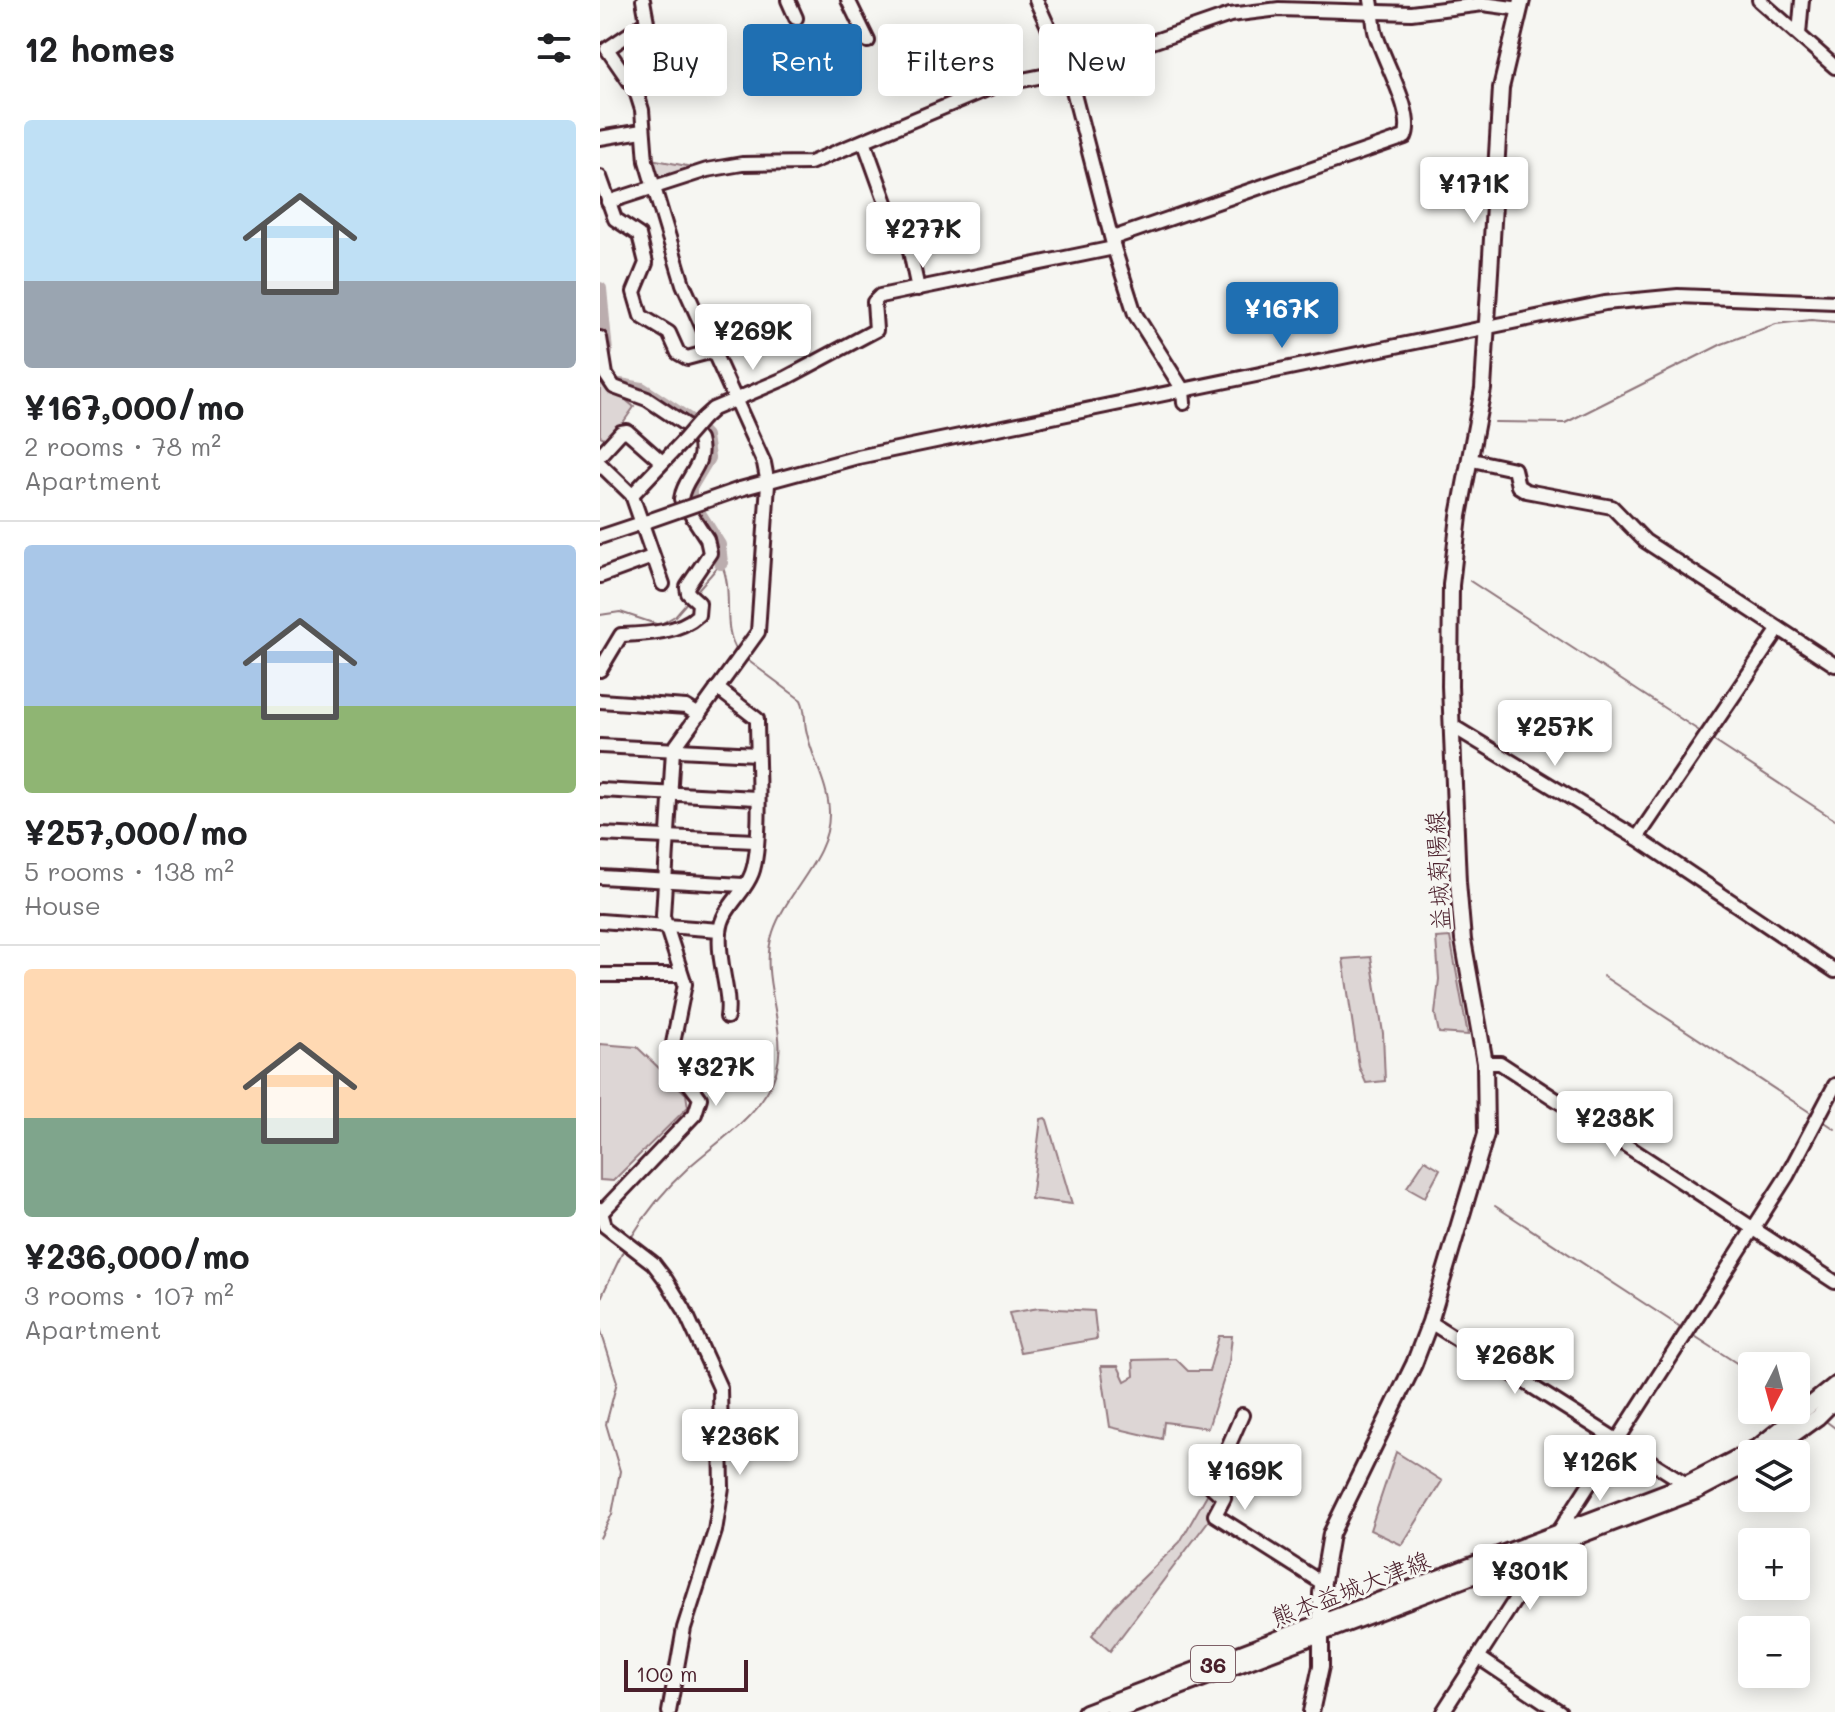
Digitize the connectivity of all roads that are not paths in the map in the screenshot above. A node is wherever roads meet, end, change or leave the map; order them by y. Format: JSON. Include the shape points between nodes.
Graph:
{"nodes":[{"id":1,"x":643,"y":0,"type":"edge"},
{"id":2,"x":788,"y":0,"type":"edge"},
{"id":3,"x":848,"y":0,"type":"edge"},
{"id":4,"x":1036,"y":0,"type":"edge"},
{"id":5,"x":1226,"y":0,"type":"edge"},
{"id":6,"x":1759,"y":0,"type":"edge"},
{"id":7,"x":1802,"y":0,"type":"edge"},
{"id":8,"x":1521,"y":4,"type":"edge"},
{"id":9,"x":1372,"y":6,"type":"edge"},
{"id":10,"x":1230,"y":15,"type":"junction"},
{"id":11,"x":796,"y":18,"type":"dead end"},
{"id":12,"x":1047,"y":24,"type":"edge"},
{"id":13,"x":1799,"y":34,"type":"junction"},
{"id":14,"x":868,"y":41,"type":"dead end"},
{"id":15,"x":1155,"y":41,"type":"edge"},
{"id":16,"x":603,"y":47,"type":"edge"},
{"id":17,"x":1835,"y":67,"type":"edge"},
{"id":18,"x":1039,"y":77,"type":"edge"},
{"id":19,"x":1075,"y":96,"type":"edge"},
{"id":20,"x":642,"y":131,"type":"junction"},
{"id":21,"x":600,"y":138,"type":"edge"},
{"id":22,"x":864,"y":141,"type":"junction"},
{"id":23,"x":600,"y":177,"type":"edge"},
{"id":24,"x":654,"y":186,"type":"junction"},
{"id":25,"x":608,"y":202,"type":"junction"},
{"id":26,"x":1113,"y":243,"type":"junction"},
{"id":27,"x":918,"y":289,"type":"junction"},
{"id":28,"x":1835,"y":302,"type":"edge"},
{"id":29,"x":1489,"y":324,"type":"junction"},
{"id":30,"x":600,"y":338,"type":"edge"},
{"id":31,"x":713,"y":351,"type":"junction"},
{"id":32,"x":1183,"y":396,"type":"junction"},
{"id":33,"x":735,"y":399,"type":"junction"},
{"id":34,"x":600,"y":455,"type":"edge"},
{"id":35,"x":1472,"y":460,"type":"junction"},
{"id":36,"x":661,"y":461,"type":"junction"},
{"id":37,"x":600,"y":464,"type":"edge"},
{"id":38,"x":768,"y":480,"type":"junction"},
{"id":39,"x":632,"y":495,"type":"junction"},
{"id":40,"x":646,"y":522,"type":"junction"},
{"id":41,"x":600,"y":537,"type":"edge"},
{"id":42,"x":652,"y":557,"type":"junction"},
{"id":43,"x":600,"y":576,"type":"edge"},
{"id":44,"x":663,"y":584,"type":"dead end"},
{"id":45,"x":1779,"y":629,"type":"junction"},
{"id":46,"x":1835,"y":665,"type":"edge"},
{"id":47,"x":600,"y":670,"type":"edge"},
{"id":48,"x":717,"y":688,"type":"junction"},
{"id":49,"x":600,"y":701,"type":"edge"},
{"id":50,"x":699,"y":715,"type":"junction"},
{"id":51,"x":1454,"y":727,"type":"junction"},
{"id":52,"x":600,"y":746,"type":"edge"},
{"id":53,"x":673,"y":750,"type":"junction"},
{"id":54,"x":757,"y":754,"type":"junction"},
{"id":55,"x":600,"y":790,"type":"edge"},
{"id":56,"x":670,"y":794,"type":"junction"},
{"id":57,"x":757,"y":798,"type":"junction"},
{"id":58,"x":600,"y":834,"type":"edge"},
{"id":59,"x":667,"y":836,"type":"junction"},
{"id":60,"x":1637,"y":838,"type":"junction"},
{"id":61,"x":755,"y":841,"type":"junction"},
{"id":62,"x":600,"y":877,"type":"edge"},
{"id":63,"x":665,"y":882,"type":"junction"},
{"id":64,"x":743,"y":885,"type":"junction"},
{"id":65,"x":600,"y":921,"type":"edge"},
{"id":66,"x":664,"y":925,"type":"junction"},
{"id":67,"x":720,"y":930,"type":"junction"},
{"id":68,"x":1835,"y":971,"type":"edge"},
{"id":69,"x":600,"y":975,"type":"edge"},
{"id":70,"x":680,"y":975,"type":"junction"},
{"id":71,"x":727,"y":1017,"type":"dead end"},
{"id":72,"x":1485,"y":1063,"type":"junction"},
{"id":73,"x":1835,"y":1085,"type":"edge"},
{"id":74,"x":601,"y":1210,"type":"edge"},
{"id":75,"x":1753,"y":1227,"type":"junction"},
{"id":76,"x":1835,"y":1282,"type":"edge"},
{"id":77,"x":1430,"y":1322,"type":"junction"},
{"id":78,"x":1835,"y":1385,"type":"edge"},
{"id":79,"x":1835,"y":1400,"type":"edge"},
{"id":80,"x":1242,"y":1415,"type":"dead end"},
{"id":81,"x":1618,"y":1440,"type":"junction"},
{"id":82,"x":1786,"y":1440,"type":"edge"},
{"id":83,"x":1738,"y":1468,"type":"edge"},
{"id":84,"x":1692,"y":1487,"type":"junction"},
{"id":85,"x":1561,"y":1531,"type":"junction"},
{"id":86,"x":1552,"y":1546,"type":"junction"},
{"id":87,"x":1322,"y":1583,"type":"junction"},
{"id":88,"x":1323,"y":1627,"type":"junction"},
{"id":89,"x":1478,"y":1657,"type":"junction"},
{"id":90,"x":1313,"y":1711,"type":"edge"},
{"id":91,"x":669,"y":1712,"type":"edge"},
{"id":92,"x":1085,"y":1712,"type":"edge"},
{"id":93,"x":1114,"y":1712,"type":"edge"},
{"id":94,"x":1443,"y":1712,"type":"edge"},
{"id":95,"x":1560,"y":1712,"type":"edge"}],
"edges":[{"from":1,"to":16,"type":"street","via":[[647,22]]},
{"from":2,"to":11,"type":"street"},
{"from":3,"to":14,"type":"street"},
{"from":4,"to":12,"type":"street"},
{"from":5,"to":10,"type":"street"},
{"from":6,"to":13,"type":"street"},
{"from":7,"to":13,"type":"street"},
{"from":8,"to":9,"type":"street","via":[[1411,13]]},
{"from":8,"to":29,"type":"main road","name":"益城菊陽線","via":[[1501,88]]},
{"from":9,"to":10,"type":"street"},
{"from":9,"to":26,"type":"street","via":[[1408,130],[1405,137]]},
{"from":10,"to":15,"type":"street"},
{"from":13,"to":17,"type":"street"},
{"from":16,"to":20,"type":"street","via":[[636,91]]},
{"from":18,"to":22,"type":"street","via":[[997,85]]},
{"from":19,"to":26,"type":"street"},
{"from":20,"to":21,"type":"street"},
{"from":20,"to":24,"type":"street"},
{"from":22,"to":24,"type":"street","via":[[810,163],[742,164]]},
{"from":22,"to":27,"type":"street","via":[[888,208],[907,237]]},
{"from":23,"to":25,"type":"street"},
{"from":24,"to":25,"type":"street"},
{"from":24,"to":31,"type":"street","via":[[683,284]]},
{"from":25,"to":31,"type":"street","via":[[615,219],[639,235],[646,263],[634,292],[641,316],[669,333],[678,353],[687,358]]},
{"from":26,"to":27,"type":"street"},
{"from":26,"to":32,"type":"street","via":[[1139,322]]},
{"from":27,"to":33,"type":"street","via":[[878,297],[876,330]]},
{"from":28,"to":29,"type":"street","via":[[1678,296]]},
{"from":29,"to":32,"type":"street"},
{"from":29,"to":35,"type":"main road","name":"益城菊陽線"},
{"from":30,"to":47,"type":"street","via":[[606,375],[614,387],[647,399],[689,427],[701,445],[699,466],[681,499],[710,553],[687,587],[700,607],[698,615],[649,634],[621,635]]},
{"from":31,"to":33,"type":"street"},
{"from":32,"to":38,"type":"street","via":[[858,457]]},
{"from":33,"to":36,"type":"street","bridge":true,"via":[[703,418]]},
{"from":33,"to":38,"type":"street"},
{"from":34,"to":36,"type":"street","via":[[627,431]]},
{"from":35,"to":45,"type":"street","via":[[1514,469],[1518,486],[1526,491],[1612,507],[1645,541]]},
{"from":35,"to":51,"type":"main road","name":"益城菊陽線","via":[[1451,585]]},
{"from":36,"to":39,"type":"street"},
{"from":37,"to":39,"type":"street"},
{"from":38,"to":40,"type":"street","bridge":true},
{"from":38,"to":48,"type":"street","via":[[760,624]]},
{"from":39,"to":40,"type":"street"},
{"from":40,"to":41,"type":"street"},
{"from":40,"to":42,"type":"street"},
{"from":42,"to":43,"type":"street"},
{"from":42,"to":44,"type":"street"},
{"from":45,"to":46,"type":"street"},
{"from":45,"to":60,"type":"street"},
{"from":48,"to":50,"type":"street"},
{"from":48,"to":54,"type":"street","via":[[757,719]]},
{"from":49,"to":50,"type":"street","via":[[686,707]]},
{"from":50,"to":53,"type":"street"},
{"from":51,"to":60,"type":"street"},
{"from":51,"to":72,"type":"main road","name":"益城菊陽線","via":[[1463,940]]},
{"from":52,"to":53,"type":"street"},
{"from":53,"to":54,"type":"street"},
{"from":53,"to":56,"type":"street"},
{"from":54,"to":57,"type":"street"},
{"from":55,"to":56,"type":"street"},
{"from":56,"to":57,"type":"street"},
{"from":56,"to":59,"type":"street"},
{"from":57,"to":61,"type":"street"},
{"from":58,"to":59,"type":"street"},
{"from":59,"to":61,"type":"street"},
{"from":59,"to":63,"type":"street"},
{"from":60,"to":68,"type":"street"},
{"from":61,"to":64,"type":"street","via":[[752,874]]},
{"from":62,"to":63,"type":"street"},
{"from":63,"to":64,"type":"street"},
{"from":63,"to":66,"type":"street"},
{"from":64,"to":67,"type":"street"},
{"from":65,"to":66,"type":"street"},
{"from":66,"to":67,"type":"street"},
{"from":66,"to":70,"type":"street"},
{"from":67,"to":71,"type":"street"},
{"from":69,"to":70,"type":"street"},
{"from":70,"to":74,"type":"street","via":[[685,984],[670,1058],[700,1098],[695,1114]]},
{"from":72,"to":75,"type":"street","via":[[1500,1063]]},
{"from":72,"to":77,"type":"main road","name":"益城菊陽線","via":[[1486,1134]]},
{"from":73,"to":75,"type":"street"},
{"from":74,"to":91,"type":"street","via":[[605,1226],[653,1263],[684,1309],[720,1388],[722,1487],[684,1628]]},
{"from":75,"to":76,"type":"street"},
{"from":75,"to":81,"type":"street"},
{"from":77,"to":81,"type":"street"},
{"from":77,"to":87,"type":"main road","name":"益城菊陽線","via":[[1341,1508]]},
{"from":78,"to":84,"type":"main road","name":"熊本益城大津線","number":"36","via":[[1758,1447]]},
{"from":79,"to":82,"type":"main road"},
{"from":80,"to":87,"type":"street","via":[[1211,1486],[1224,1498],[1215,1515]]},
{"from":81,"to":84,"type":"street"},
{"from":81,"to":85,"type":"street"},
{"from":83,"to":84,"type":"main road","name":"熊本益城大津線","number":"36"},
{"from":84,"to":85,"type":"main road","name":"熊本益城大津線","number":"36"},
{"from":84,"to":86,"type":"main road","name":"熊本益城大津線","number":"36"},
{"from":85,"to":86,"type":"street"},
{"from":85,"to":88,"type":"main road","name":"熊本益城大津線","number":"36"},
{"from":86,"to":88,"type":"main road","name":"熊本益城大津線","number":"36"},
{"from":86,"to":89,"type":"street"},
{"from":87,"to":88,"type":"main road","name":"益城菊陽線"},
{"from":88,"to":90,"type":"main road","name":"益城菊陽線"},
{"from":88,"to":92,"type":"main road","name":"熊本益城大津線","number":"36"},
{"from":88,"to":93,"type":"main road","name":"熊本益城大津線","number":"36"},
{"from":89,"to":94,"type":"street"},
{"from":89,"to":95,"type":"street"}]}
